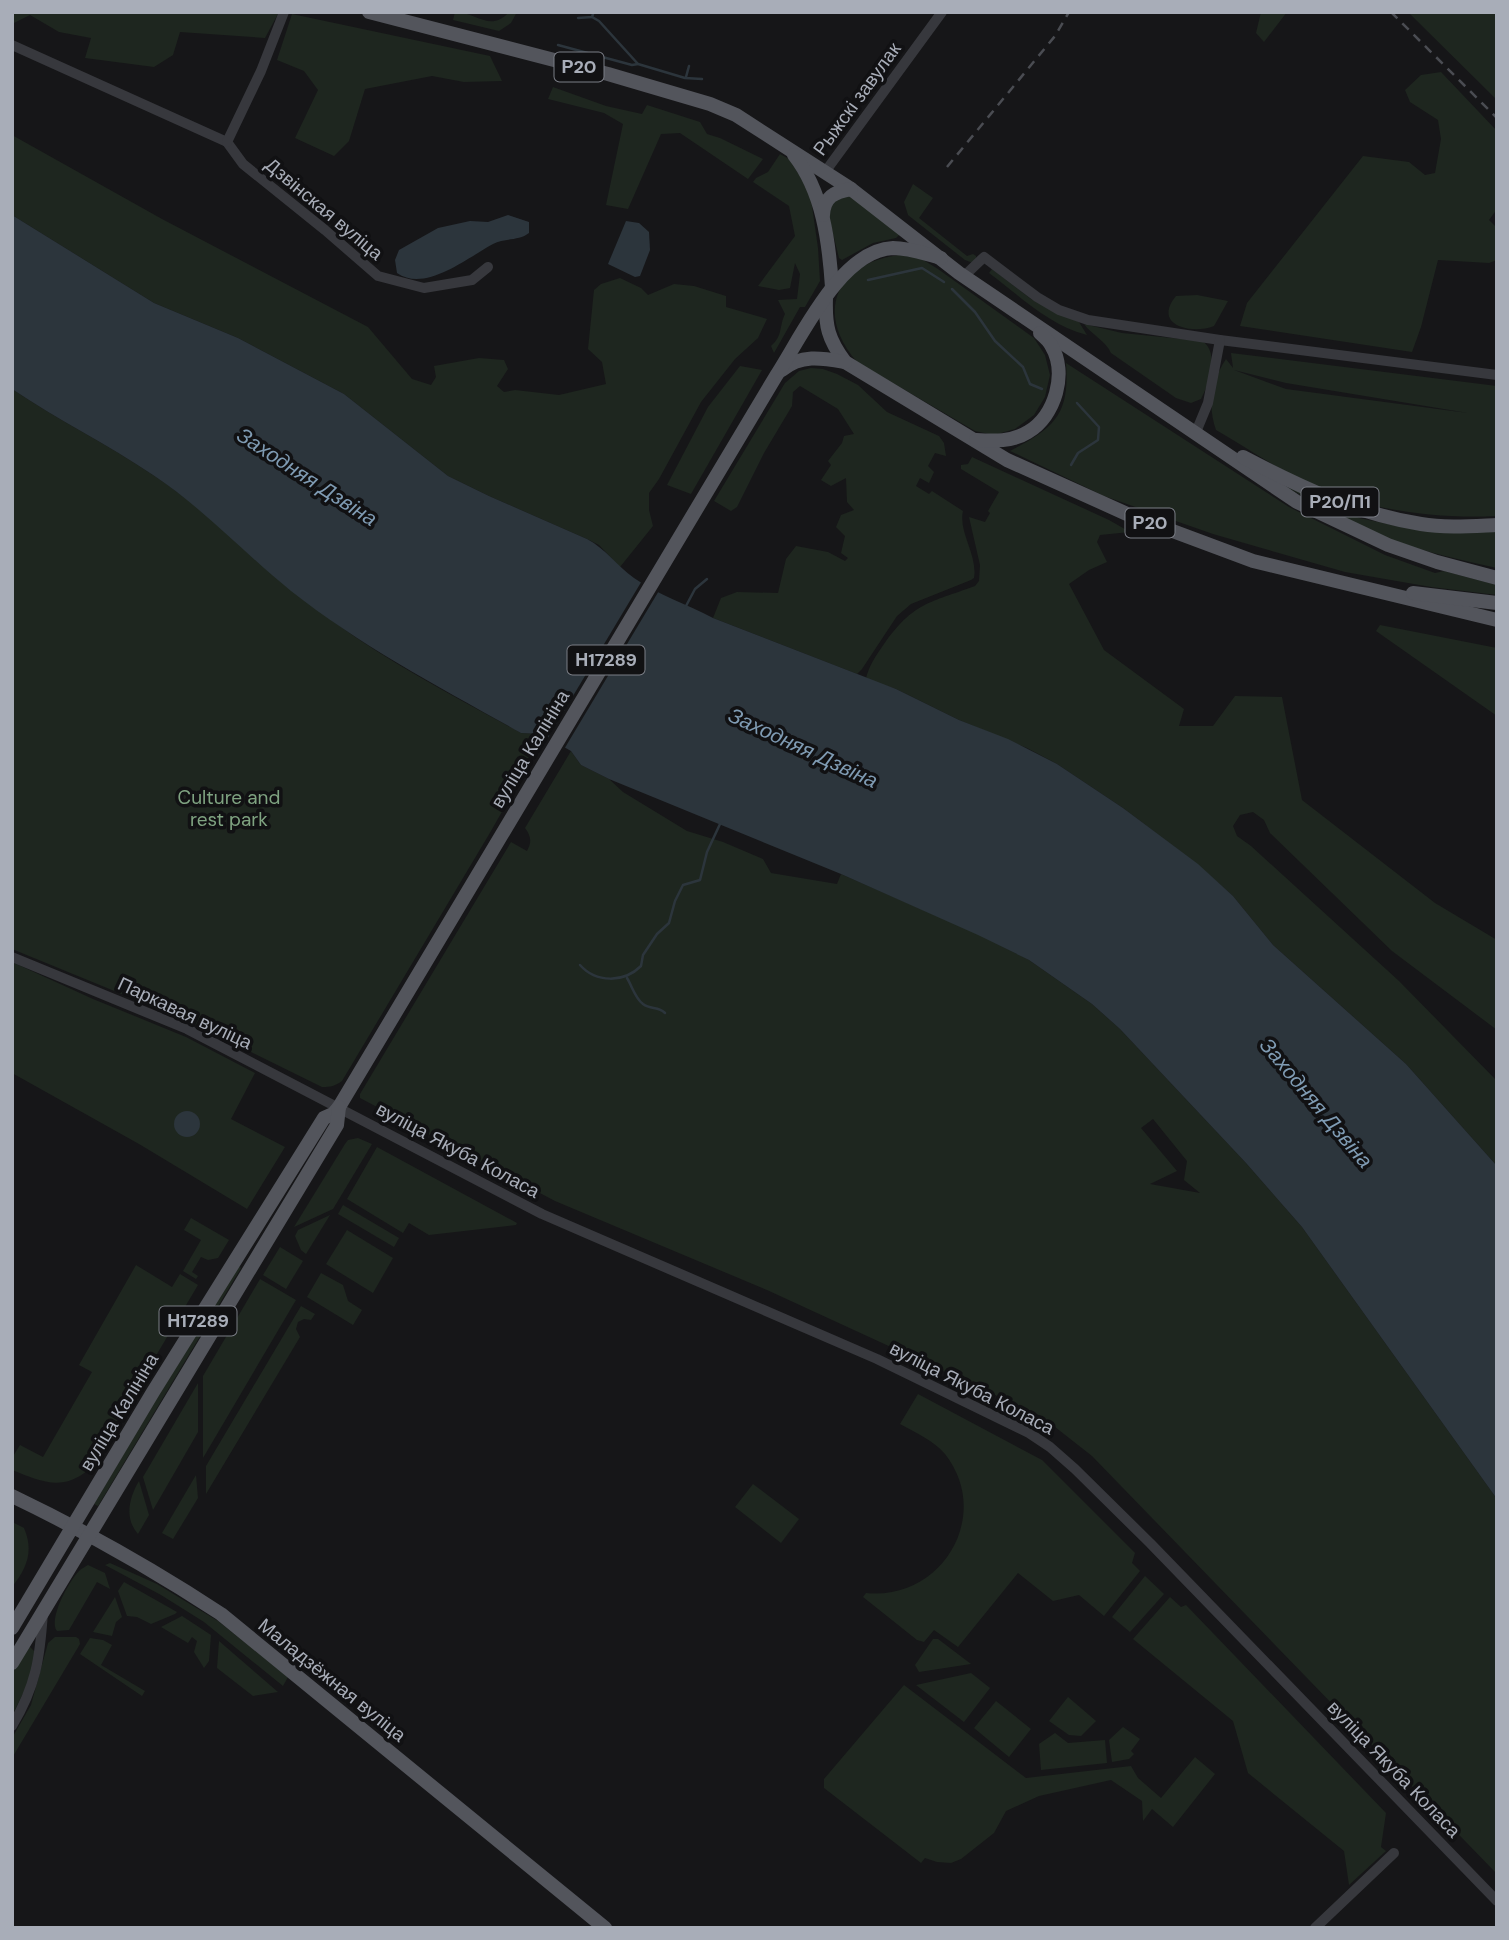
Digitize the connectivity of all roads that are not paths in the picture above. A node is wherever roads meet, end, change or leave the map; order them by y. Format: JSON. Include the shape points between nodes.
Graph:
{"nodes":[{"id":1,"x":284,"y":12,"type":"edge"},
{"id":2,"x":369,"y":12,"type":"edge"},
{"id":3,"x":942,"y":12,"type":"edge"},
{"id":4,"x":12,"y":45,"type":"edge"},
{"id":5,"x":227,"y":142,"type":"junction"},
{"id":6,"x":789,"y":149,"type":"junction"},
{"id":7,"x":824,"y":172,"type":"junction"},
{"id":8,"x":851,"y":189,"type":"junction"},
{"id":9,"x":822,"y":217,"type":"junction"},
{"id":10,"x":941,"y":258,"type":"junction"},
{"id":11,"x":488,"y":267,"type":"dead end"},
{"id":12,"x":964,"y":276,"type":"junction"},
{"id":13,"x":829,"y":292,"type":"junction"},
{"id":14,"x":1032,"y":324,"type":"junction"},
{"id":15,"x":1220,"y":340,"type":"junction"},
{"id":16,"x":845,"y":362,"type":"junction"},
{"id":17,"x":1497,"y":375,"type":"edge"},
{"id":18,"x":776,"y":376,"type":"junction"},
{"id":19,"x":1196,"y":432,"type":"junction"},
{"id":20,"x":971,"y":439,"type":"junction"},
{"id":21,"x":1497,"y":525,"type":"edge"},
{"id":22,"x":1497,"y":578,"type":"edge"},
{"id":23,"x":1338,"y":583,"type":"junction"},
{"id":24,"x":1497,"y":603,"type":"edge"},
{"id":25,"x":1497,"y":620,"type":"edge"},
{"id":26,"x":12,"y":957,"type":"edge"},
{"id":27,"x":340,"y":1107,"type":"junction"},
{"id":28,"x":12,"y":1496,"type":"edge"},
{"id":29,"x":72,"y":1525,"type":"junction"},
{"id":30,"x":89,"y":1535,"type":"junction"},
{"id":31,"x":28,"y":1601,"type":"junction"},
{"id":32,"x":44,"y":1610,"type":"junction"},
{"id":33,"x":12,"y":1611,"type":"edge"},
{"id":34,"x":12,"y":1628,"type":"edge"},
{"id":35,"x":12,"y":1663,"type":"edge"},
{"id":36,"x":12,"y":1726,"type":"edge"},
{"id":37,"x":1394,"y":1853,"type":"dead end"},
{"id":38,"x":1497,"y":1902,"type":"edge"},
{"id":39,"x":605,"y":1928,"type":"edge"},
{"id":40,"x":1315,"y":1928,"type":"edge"}],
"edges":[{"from":1,"to":5,"type":"street"},
{"from":2,"to":6,"type":"main road","number":"Р20","via":[[710,104]]},
{"from":3,"to":7,"type":"street","name":"Рыжскі завулак"},
{"from":4,"to":5,"type":"street","name":"Дзвінская вуліца"},
{"from":5,"to":11,"type":"street","name":"Дзвінская вуліца","via":[[243,164],[378,276],[424,288],[472,280]]},
{"from":6,"to":7,"type":"main road","number":"Р20"},
{"from":6,"to":9,"type":"main road","number":"Р20","via":[[804,168]]},
{"from":7,"to":8,"type":"main road","number":"Р20"},
{"from":7,"to":9,"type":"main road","number":"Р20"},
{"from":8,"to":9,"type":"main road","via":[[831,195]]},
{"from":8,"to":10,"type":"main road","number":"Р20"},
{"from":9,"to":13,"type":"main road","number":"Р20","via":[[830,262]]},
{"from":10,"to":12,"type":"main road","number":"Р20"},
{"from":10,"to":13,"type":"main road","number":"Р20","via":[[910,249],[877,251],[846,270]]},
{"from":12,"to":14,"type":"main road","number":"Р20"},
{"from":12,"to":15,"type":"street","via":[[984,257],[1059,310],[1088,320]]},
{"from":13,"to":16,"type":"main road","number":"Р20","via":[[825,324],[833,347]]},
{"from":13,"to":18,"type":"main road","name":"вуліца Калініна","number":"Н17289"},
{"from":14,"to":19,"type":"main road","number":"Р20"},
{"from":14,"to":20,"type":"main road","number":"Р20","via":[[1052,346],[1057,363],[1056,397],[1049,411],[1029,432],[1013,439]]},
{"from":15,"to":17,"type":"street"},
{"from":15,"to":19,"type":"street","via":[[1208,403]]},
{"from":16,"to":18,"type":"main road","name":"вуліца Калініна","number":"Н17289","via":[[805,359],[791,363]]},
{"from":16,"to":20,"type":"main road","number":"Р20"},
{"from":18,"to":27,"type":"main road","name":"вуліца Калініна","number":"Н17289"},
{"from":19,"to":21,"type":"main road","number":"Р20/П1","via":[[1295,484],[1362,511],[1422,524]]},
{"from":19,"to":22,"type":"main road","number":"Р20","via":[[1265,482],[1340,524],[1437,562]]},
{"from":20,"to":23,"type":"main road","number":"Р20","via":[[1127,514],[1253,561]]},
{"from":23,"to":24,"type":"main road","number":"Р20"},
{"from":23,"to":25,"type":"main road"},
{"from":26,"to":27,"type":"street","name":"Паркавая вуліца","via":[[187,1029]]},
{"from":27,"to":29,"type":"main road","name":"вуліца Калініна","number":"Н17289","via":[[324,1118]]},
{"from":27,"to":30,"type":"main road","name":"вуліца Калініна","number":"Н17289","via":[[337,1125]]},
{"from":27,"to":38,"type":"street","name":"вуліца Якуба Коласа","via":[[542,1214],[877,1359],[1050,1447],[1150,1543]]},
{"from":28,"to":29,"type":"main road","name":"Маладзёжная вуліца"},
{"from":29,"to":30,"type":"main road","name":"Маладзёжная вуліца"},
{"from":29,"to":31,"type":"main road","name":"вуліца Калініна","number":"Н17289"},
{"from":30,"to":32,"type":"main road","name":"вуліца Калініна","number":"Н17289"},
{"from":30,"to":39,"type":"main road","name":"Маладзёжная вуліца","via":[[221,1614]]},
{"from":31,"to":33,"type":"street","name":"вуліца Калініна"},
{"from":31,"to":34,"type":"main road","name":"вуліца Калініна","number":"Н17289"},
{"from":32,"to":35,"type":"main road","name":"вуліца Калініна","number":"Н17289"},
{"from":32,"to":36,"type":"street","name":"вуліца Калініна","via":[[34,1679]]},
{"from":37,"to":40,"type":"street"}]}
